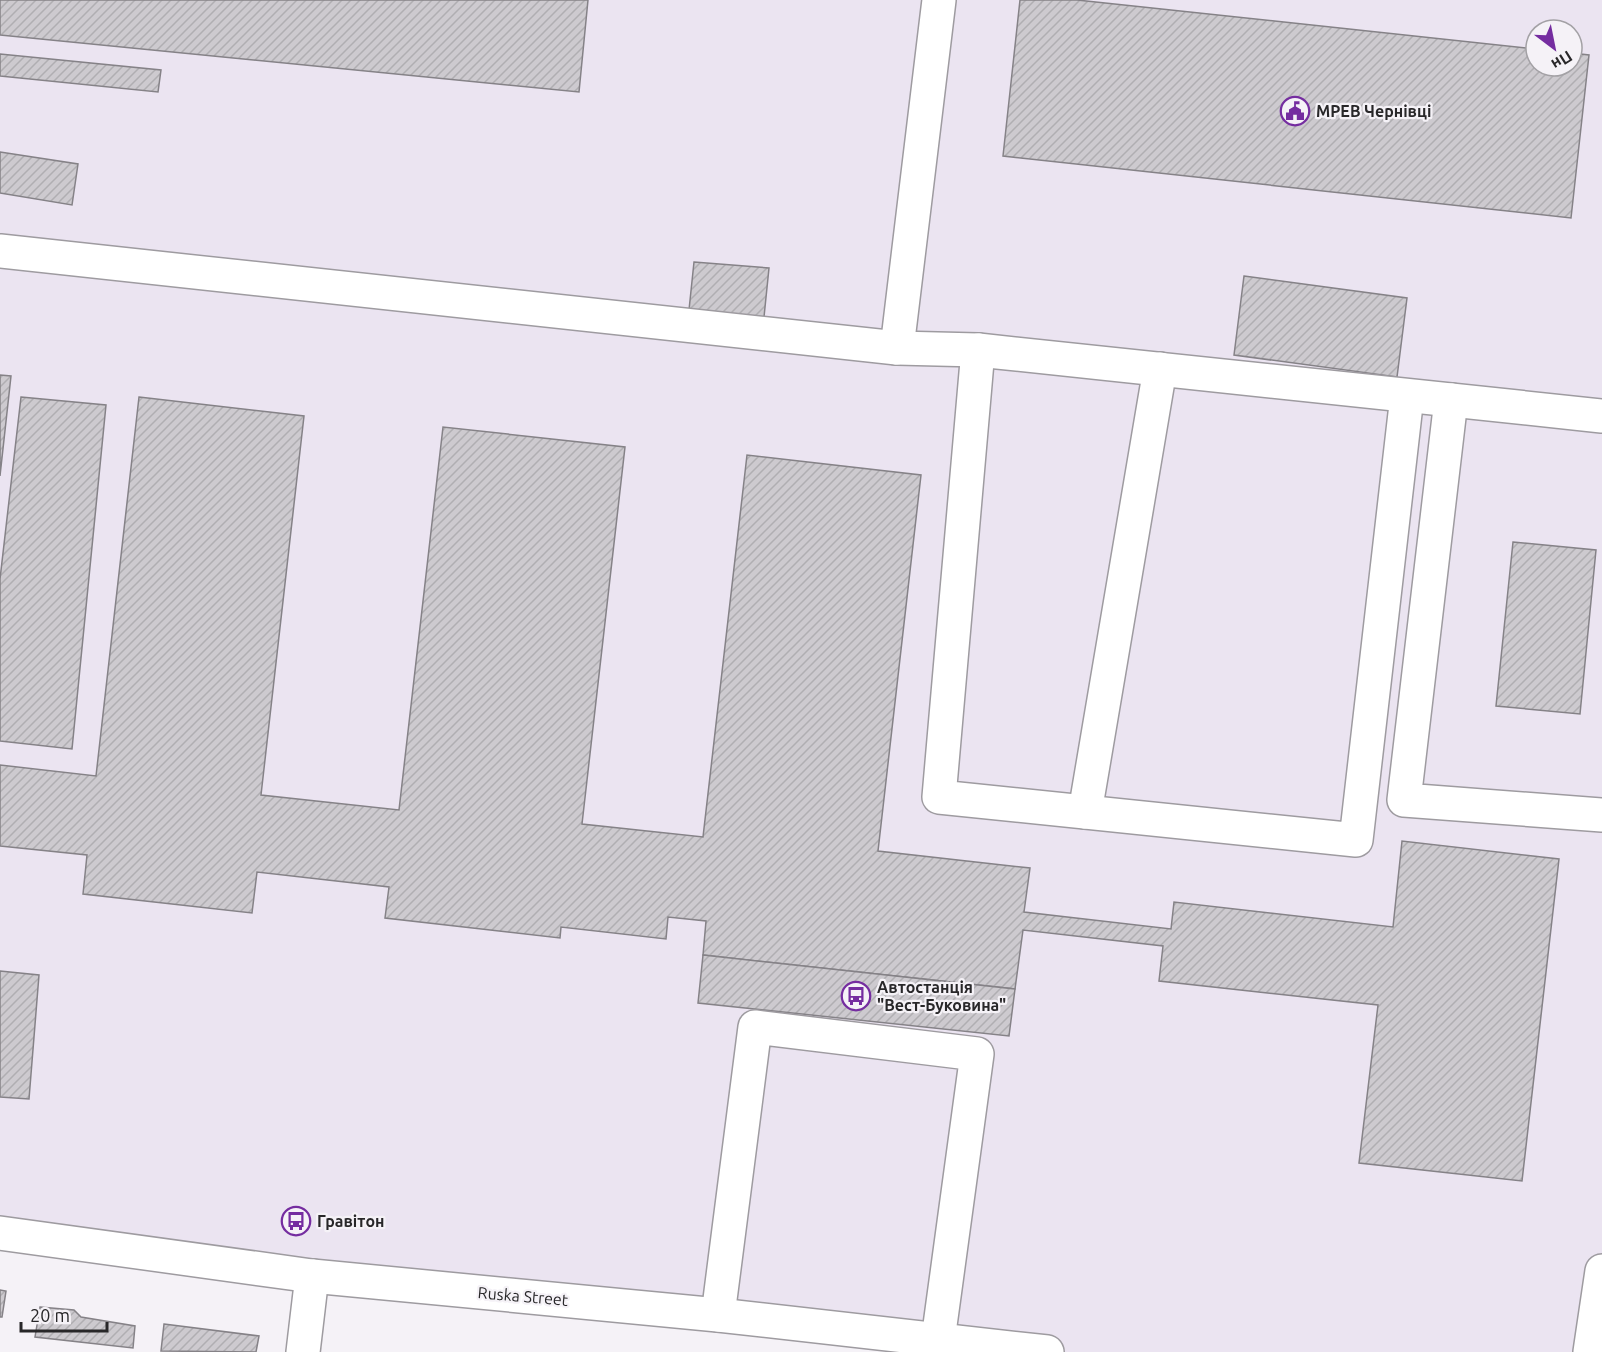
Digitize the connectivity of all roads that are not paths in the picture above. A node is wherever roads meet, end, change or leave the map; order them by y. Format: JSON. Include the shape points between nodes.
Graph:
{"nodes":[{"id":1,"x":939,"y":0,"type":"edge"},
{"id":2,"x":0,"y":251,"type":"edge"},
{"id":3,"x":897,"y":348,"type":"junction"},
{"id":4,"x":978,"y":350,"type":"junction"},
{"id":5,"x":1160,"y":369,"type":"junction"},
{"id":6,"x":1407,"y":396,"type":"junction"},
{"id":7,"x":1450,"y":400,"type":"junction"},
{"id":8,"x":1602,"y":416,"type":"edge"},
{"id":9,"x":1085,"y":812,"type":"junction"},
{"id":10,"x":1602,"y":815,"type":"edge"},
{"id":11,"x":0,"y":1233,"type":"edge"},
{"id":12,"x":1602,"y":1270,"type":"edge"},
{"id":13,"x":312,"y":1276,"type":"junction"},
{"id":14,"x":718,"y":1315,"type":"junction"},
{"id":15,"x":938,"y":1340,"type":"junction"},
{"id":16,"x":303,"y":1352,"type":"edge"},
{"id":17,"x":1047,"y":1352,"type":"edge"},
{"id":18,"x":1590,"y":1352,"type":"edge"}],
"edges":[{"from":1,"to":3,"type":"main road"},
{"from":2,"to":3,"type":"main road"},
{"from":3,"to":4,"type":"main road"},
{"from":4,"to":5,"type":"main road"},
{"from":4,"to":9,"type":"main road","via":[[939,796]]},
{"from":5,"to":6,"type":"main road"},
{"from":5,"to":9,"type":"main road"},
{"from":6,"to":7,"type":"main road"},
{"from":6,"to":9,"type":"main road","via":[[1356,840]]},
{"from":7,"to":8,"type":"main road"},
{"from":7,"to":10,"type":"main road","via":[[1404,800]]},
{"from":11,"to":13,"type":"main road","name":"Ruska Street"},
{"from":12,"to":18,"type":"main road"},
{"from":13,"to":14,"type":"main road","name":"Ruska Street"},
{"from":13,"to":16,"type":"main road"},
{"from":14,"to":15,"type":"main road","name":"Ruska Street"},
{"from":14,"to":15,"type":"main road","via":[[755,1028],[977,1054]]},
{"from":15,"to":17,"type":"main road","name":"Ruska Street"}]}
